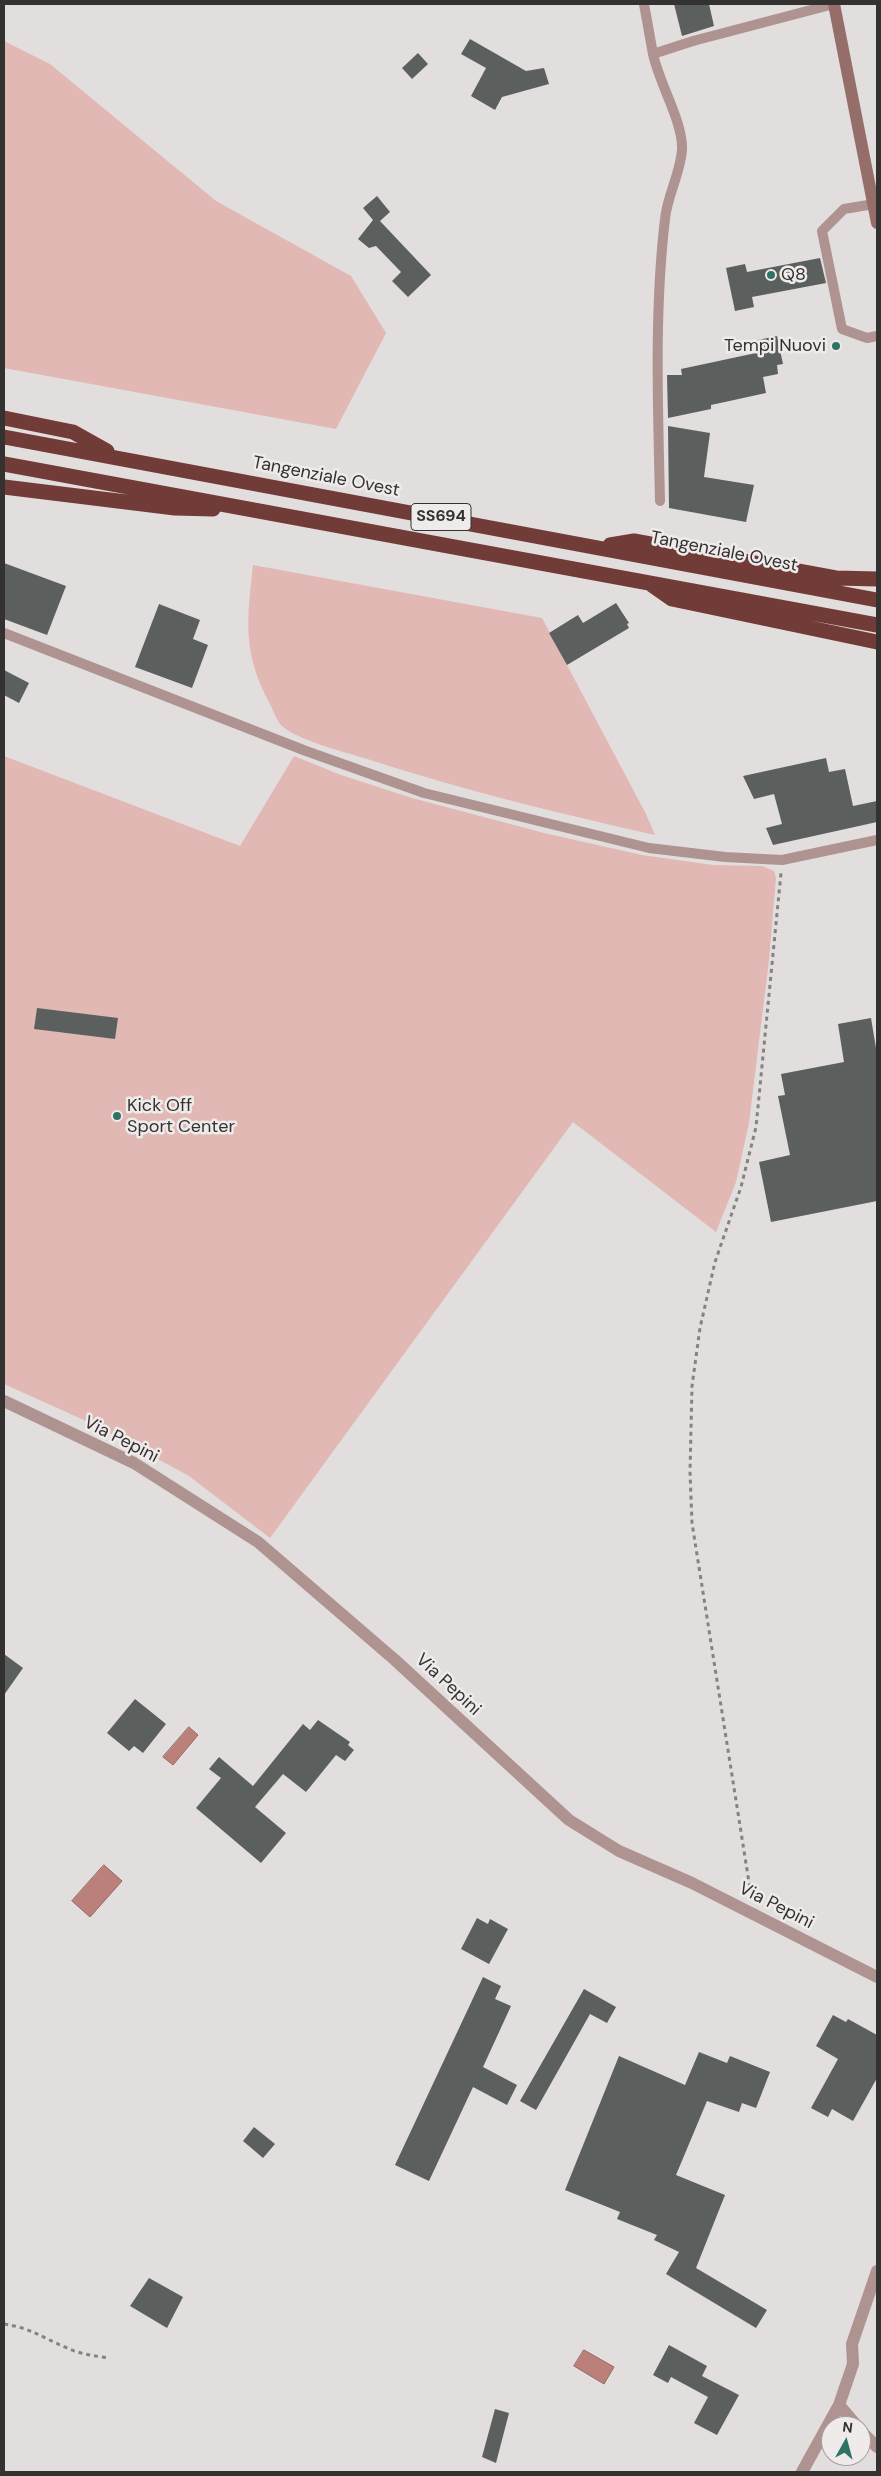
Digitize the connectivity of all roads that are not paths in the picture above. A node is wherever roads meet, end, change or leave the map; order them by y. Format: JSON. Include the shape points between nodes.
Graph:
{"nodes":[{"id":1,"x":644,"y":4,"type":"edge"},
{"id":2,"x":834,"y":4,"type":"edge"},
{"id":3,"x":653,"y":54,"type":"junction"},
{"id":4,"x":874,"y":204,"type":"junction"},
{"id":5,"x":877,"y":223,"type":"edge"},
{"id":6,"x":877,"y":336,"type":"edge"},
{"id":7,"x":4,"y":418,"type":"edge"},
{"id":8,"x":4,"y":437,"type":"edge"},
{"id":9,"x":117,"y":457,"type":"junction"},
{"id":10,"x":4,"y":464,"type":"edge"},
{"id":11,"x":4,"y":487,"type":"edge"},
{"id":12,"x":660,"y":501,"type":"dead end"},
{"id":13,"x":254,"y":509,"type":"junction"},
{"id":14,"x":600,"y":547,"type":"junction"},
{"id":15,"x":877,"y":578,"type":"edge"},
{"id":16,"x":649,"y":582,"type":"junction"},
{"id":17,"x":877,"y":600,"type":"edge"},
{"id":18,"x":877,"y":625,"type":"edge"},
{"id":19,"x":4,"y":634,"type":"edge"},
{"id":20,"x":877,"y":642,"type":"edge"},
{"id":21,"x":877,"y":840,"type":"edge"},
{"id":22,"x":4,"y":1401,"type":"edge"},
{"id":23,"x":877,"y":1977,"type":"edge"},
{"id":24,"x":877,"y":2271,"type":"edge"},
{"id":25,"x":839,"y":2405,"type":"junction"},
{"id":26,"x":848,"y":2416,"type":"edge"},
{"id":27,"x":802,"y":2472,"type":"edge"}],
"edges":[{"from":1,"to":3,"type":"lane"},
{"from":2,"to":3,"type":"lane"},
{"from":2,"to":4,"type":"street"},
{"from":3,"to":12,"type":"lane","via":[[656,71],[679,129],[682,149],[665,217],[657,355]]},
{"from":4,"to":5,"type":"street"},
{"from":4,"to":6,"type":"lane","via":[[844,210],[822,231],[842,329],[867,338]]},
{"from":7,"to":9,"type":"highway","via":[[73,432]]},
{"from":8,"to":9,"type":"highway","name":"Tangenziale Ovest","number":"SS694"},
{"from":9,"to":14,"type":"highway","name":"Tangenziale Ovest","number":"SS694"},
{"from":10,"to":13,"type":"highway","number":"SS694"},
{"from":11,"to":13,"type":"highway","via":[[175,508]]},
{"from":13,"to":16,"type":"highway","number":"SS694"},
{"from":14,"to":15,"type":"highway","via":[[634,541],[836,578]]},
{"from":14,"to":17,"type":"highway","name":"Tangenziale Ovest","number":"SS694"},
{"from":16,"to":18,"type":"highway","number":"SS694"},
{"from":16,"to":20,"type":"highway","via":[[672,599]]},
{"from":19,"to":21,"type":"lane","via":[[424,793],[649,848],[782,860]]},
{"from":22,"to":23,"type":"street","name":"Via Pepini","via":[[134,1463],[258,1542],[395,1660],[569,1820],[619,1851],[692,1883]]},
{"from":24,"to":25,"type":"street","via":[[852,2344],[853,2364]]},
{"from":25,"to":26,"type":"street"},
{"from":25,"to":27,"type":"street"}]}
